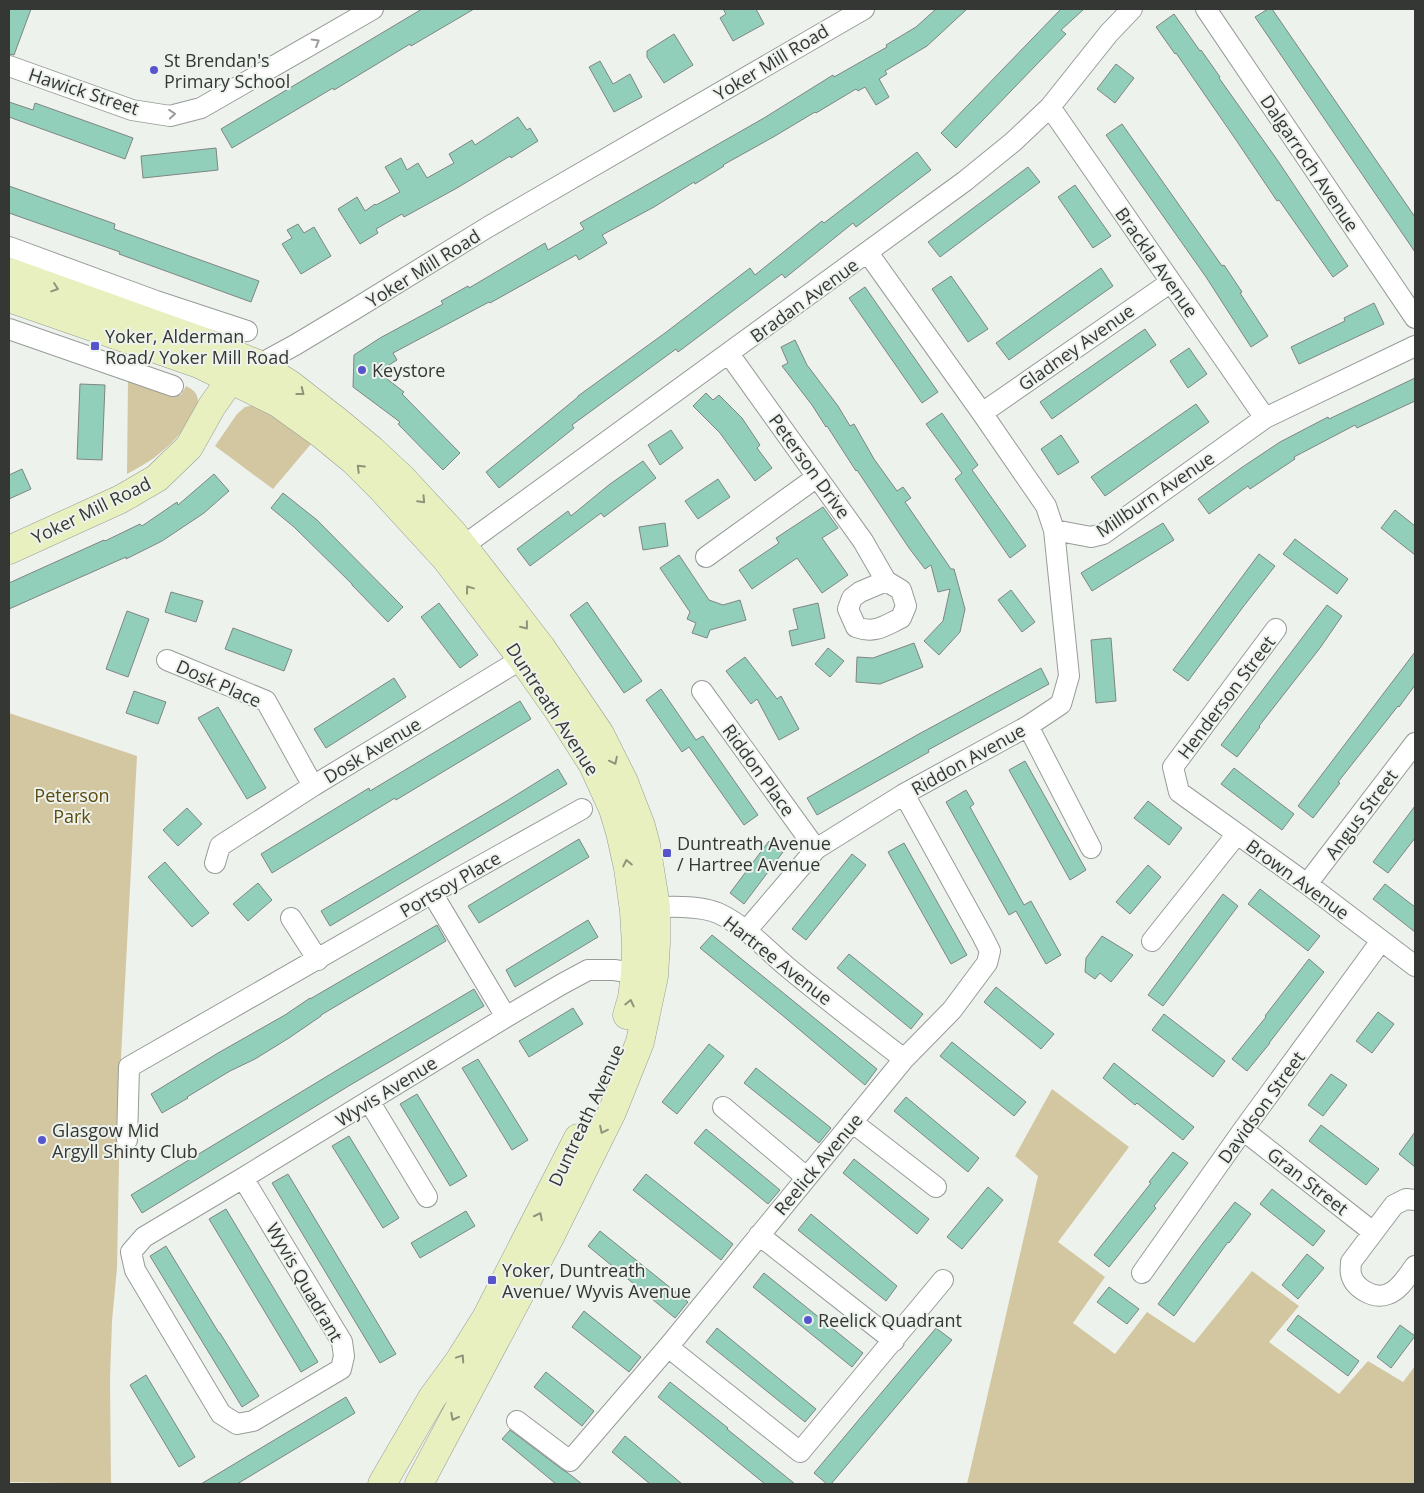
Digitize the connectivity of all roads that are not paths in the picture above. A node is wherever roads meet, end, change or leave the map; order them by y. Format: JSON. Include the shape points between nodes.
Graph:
{"nodes":[{"id":1,"x":373,"y":9,"type":"edge"},
{"id":2,"x":864,"y":9,"type":"edge"},
{"id":3,"x":1132,"y":9,"type":"edge"},
{"id":4,"x":1206,"y":9,"type":"edge"},
{"id":5,"x":9,"y":66,"type":"edge"},
{"id":6,"x":1050,"y":107,"type":"junction"},
{"id":7,"x":9,"y":247,"type":"edge"},
{"id":8,"x":868,"y":253,"type":"junction"},
{"id":9,"x":9,"y":272,"type":"edge"},
{"id":10,"x":1170,"y":282,"type":"junction"},
{"id":11,"x":9,"y":298,"type":"edge"},
{"id":12,"x":152,"y":311,"type":"junction"},
{"id":13,"x":1415,"y":318,"type":"edge"},
{"id":14,"x":9,"y":329,"type":"edge"},
{"id":15,"x":247,"y":331,"type":"dead end"},
{"id":16,"x":1415,"y":346,"type":"edge"},
{"id":17,"x":729,"y":354,"type":"junction"},
{"id":18,"x":260,"y":365,"type":"junction"},
{"id":19,"x":231,"y":379,"type":"junction"},
{"id":20,"x":173,"y":386,"type":"dead end"},
{"id":21,"x":982,"y":413,"type":"junction"},
{"id":22,"x":1265,"y":418,"type":"junction"},
{"id":23,"x":817,"y":477,"type":"junction"},
{"id":24,"x":1054,"y":530,"type":"junction"},
{"id":25,"x":9,"y":550,"type":"edge"},
{"id":26,"x":455,"y":553,"type":"junction"},
{"id":27,"x":706,"y":556,"type":"dead end"},
{"id":28,"x":886,"y":581,"type":"dead end"},
{"id":29,"x":1276,"y":629,"type":"dead end"},
{"id":30,"x":532,"y":653,"type":"junction"},
{"id":31,"x":167,"y":660,"type":"dead end"},
{"id":32,"x":702,"y":691,"type":"dead end"},
{"id":33,"x":1028,"y":726,"type":"junction"},
{"id":34,"x":1415,"y":743,"type":"edge"},
{"id":35,"x":313,"y":786,"type":"junction"},
{"id":36,"x":1180,"y":792,"type":"joint"},
{"id":37,"x":904,"y":794,"type":"junction"},
{"id":38,"x":582,"y":809,"type":"dead end"},
{"id":39,"x":1237,"y":834,"type":"junction"},
{"id":40,"x":1091,"y":848,"type":"dead end"},
{"id":41,"x":816,"y":849,"type":"junction"},
{"id":42,"x":215,"y":863,"type":"dead end"},
{"id":43,"x":1307,"y":884,"type":"junction"},
{"id":44,"x":432,"y":893,"type":"junction"},
{"id":45,"x":645,"y":909,"type":"junction"},
{"id":46,"x":291,"y":918,"type":"dead end"},
{"id":47,"x":746,"y":931,"type":"junction"},
{"id":48,"x":1152,"y":941,"type":"dead end"},
{"id":49,"x":1381,"y":941,"type":"junction"},
{"id":50,"x":318,"y":960,"type":"junction"},
{"id":51,"x":1415,"y":966,"type":"edge"},
{"id":52,"x":644,"y":975,"type":"junction"},
{"id":53,"x":506,"y":1017,"type":"junction"},
{"id":54,"x":904,"y":1059,"type":"junction"},
{"id":55,"x":369,"y":1101,"type":"junction"},
{"id":56,"x":723,"y":1107,"type":"dead end"},
{"id":57,"x":852,"y":1122,"type":"junction"},
{"id":58,"x":1243,"y":1130,"type":"junction"},
{"id":59,"x":127,"y":1140,"type":"dead end"},
{"id":60,"x":806,"y":1177,"type":"junction"},
{"id":61,"x":243,"y":1178,"type":"junction"},
{"id":62,"x":936,"y":1187,"type":"dead end"},
{"id":63,"x":427,"y":1197,"type":"dead end"},
{"id":64,"x":1415,"y":1200,"type":"edge"},
{"id":65,"x":1373,"y":1232,"type":"junction"},
{"id":66,"x":759,"y":1235,"type":"junction"},
{"id":67,"x":131,"y":1252,"type":"joint"},
{"id":68,"x":1415,"y":1266,"type":"edge"},
{"id":69,"x":1142,"y":1274,"type":"dead end"},
{"id":70,"x":943,"y":1280,"type":"dead end"},
{"id":71,"x":894,"y":1341,"type":"junction"},
{"id":72,"x":668,"y":1347,"type":"junction"},
{"id":73,"x":517,"y":1421,"type":"dead end"},
{"id":74,"x":382,"y":1484,"type":"edge"},
{"id":75,"x":419,"y":1484,"type":"edge"}],
"edges":[{"from":5,"to":1,"type":"street","name":"Hawick Street","one_way":true,"via":[[132,110],[170,116],[200,108]]},
{"from":2,"to":18,"type":"street","name":"Yoker Mill Road","via":[[488,227]]},
{"from":3,"to":6,"type":"street","name":"Bradan Avenue"},
{"from":4,"to":13,"type":"street","name":"Dalgarroch Avenue"},
{"from":6,"to":8,"type":"street","name":"Bradan Avenue","via":[[972,176]]},
{"from":6,"to":10,"type":"street","name":"Brackla Avenue"},
{"from":7,"to":12,"type":"street"},
{"from":8,"to":17,"type":"street","name":"Bradan Avenue"},
{"from":8,"to":21,"type":"street"},
{"from":9,"to":12,"type":"street","name":"Duntreath Avenue","one_way":true},
{"from":10,"to":21,"type":"street","name":"Gladney Avenue"},
{"from":10,"to":22,"type":"street","name":"Brackla Avenue"},
{"from":11,"to":19,"type":"street","name":"Duntreath Avenue","via":[[199,364]]},
{"from":12,"to":15,"type":"street"},
{"from":12,"to":18,"type":"street","name":"Duntreath Avenue","via":[[207,343]]},
{"from":14,"to":20,"type":"street"},
{"from":16,"to":22,"type":"street","name":"Millburn Avenue"},
{"from":17,"to":23,"type":"street","name":"Peterson Drive"},
{"from":17,"to":26,"type":"street","name":"Bradan Avenue"},
{"from":18,"to":19,"type":"street","name":"Yoker Mill Road"},
{"from":18,"to":26,"type":"street","name":"Duntreath Avenue","one_way":true,"via":[[337,421],[402,478]]},
{"from":19,"to":25,"type":"street","name":"Yoker Mill Road","via":[[189,448],[157,478],[121,499]]},
{"from":26,"to":19,"type":"street","name":"Duntreath Avenue","one_way":true,"via":[[321,434],[278,403]]},
{"from":21,"to":24,"type":"street","via":[[1046,506]]},
{"from":22,"to":24,"type":"street","name":"Millburn Avenue","via":[[1103,534],[1091,537]]},
{"from":23,"to":27,"type":"street"},
{"from":23,"to":28,"type":"street","name":"Peterson Drive","via":[[863,541]]},
{"from":24,"to":33,"type":"street","name":"Riddon Avenue","via":[[1070,676],[1061,704]]},
{"from":26,"to":30,"type":"street","name":"Duntreath Avenue"},
{"from":29,"to":36,"type":"street","name":"Henderson Street","via":[[1173,767]]},
{"from":30,"to":35,"type":"street","name":"Dosk Avenue"},
{"from":30,"to":45,"type":"street","name":"Duntreath Avenue","via":[[600,734],[624,782],[646,845]]},
{"from":31,"to":35,"type":"street","name":"Dosk Place","via":[[266,701]]},
{"from":32,"to":41,"type":"street","name":"Riddon Place"},
{"from":33,"to":37,"type":"street","name":"Riddon Avenue"},
{"from":33,"to":40,"type":"street"},
{"from":34,"to":43,"type":"street","name":"Angus Street"},
{"from":35,"to":42,"type":"street","name":"Dosk Avenue","via":[[220,846]]},
{"from":36,"to":39,"type":"street","name":"Brown Avenue"},
{"from":37,"to":41,"type":"street","name":"Riddon Avenue"},
{"from":37,"to":54,"type":"street","name":"Reelick Avenue","via":[[990,951],[987,964],[952,1010]]},
{"from":38,"to":44,"type":"street","name":"Portsoy Place"},
{"from":39,"to":43,"type":"street","name":"Brown Avenue"},
{"from":39,"to":48,"type":"street"},
{"from":41,"to":47,"type":"street","name":"Riddon Avenue"},
{"from":43,"to":49,"type":"street","name":"Brown Avenue"},
{"from":44,"to":50,"type":"street","name":"Portsoy Place"},
{"from":44,"to":53,"type":"street"},
{"from":45,"to":47,"type":"street","name":"Hartree Avenue","via":[[694,908],[719,913]]},
{"from":45,"to":52,"type":"street","name":"Duntreath Avenue","via":[[656,943]]},
{"from":46,"to":50,"type":"street"},
{"from":47,"to":54,"type":"street","name":"Hartree Avenue"},
{"from":49,"to":51,"type":"street","name":"Brown Avenue"},
{"from":49,"to":58,"type":"street","name":"Davidson Street"},
{"from":50,"to":59,"type":"street","name":"Portsoy Place","via":[[129,1067]]},
{"from":52,"to":53,"type":"street","name":"Wyvis Avenue","via":[[588,970]]},
{"from":74,"to":52,"type":"street","name":"Duntreath Avenue","one_way":true,"via":[[432,1398],[486,1318],[594,1106],[621,1038],[632,998]]},
{"from":52,"to":75,"type":"street","name":"Duntreath Avenue","one_way":true,"via":[[650,999],[640,1042],[612,1112],[549,1239]]},
{"from":53,"to":55,"type":"street","name":"Wyvis Avenue"},
{"from":54,"to":57,"type":"street","name":"Reelick Avenue"},
{"from":55,"to":61,"type":"street","name":"Wyvis Avenue"},
{"from":55,"to":63,"type":"street"},
{"from":56,"to":60,"type":"street"},
{"from":57,"to":60,"type":"street","name":"Reelick Avenue"},
{"from":57,"to":62,"type":"street"},
{"from":58,"to":65,"type":"street","name":"Gran Street"},
{"from":58,"to":69,"type":"street","name":"Davidson Street"},
{"from":60,"to":66,"type":"street","name":"Reelick Avenue"},
{"from":61,"to":67,"type":"street","name":"Wyvis Avenue","via":[[144,1237]]},
{"from":61,"to":67,"type":"street","name":"Wyvis Quadrant","via":[[342,1342],[344,1356],[341,1369],[253,1421],[236,1424],[221,1414],[135,1270]]},
{"from":64,"to":65,"type":"street","via":[[1406,1199],[1394,1205]]},
{"from":65,"to":68,"type":"street","via":[[1351,1262],[1350,1272],[1353,1280],[1368,1294],[1388,1294]]},
{"from":66,"to":71,"type":"street"},
{"from":66,"to":72,"type":"street","name":"Reelick Avenue"},
{"from":70,"to":71,"type":"street"},
{"from":71,"to":72,"type":"street","via":[[800,1452]]},
{"from":72,"to":73,"type":"street","name":"Reelick Avenue","via":[[570,1462]]}]}
